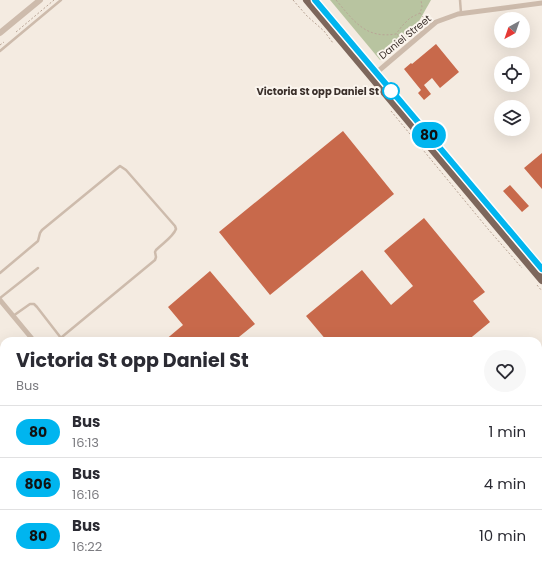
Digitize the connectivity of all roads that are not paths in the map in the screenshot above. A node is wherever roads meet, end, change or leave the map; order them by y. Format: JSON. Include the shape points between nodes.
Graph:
{"nodes":[{"id":1,"x":40,"y":0,"type":"edge"},
{"id":2,"x":61,"y":0,"type":"edge"},
{"id":3,"x":308,"y":0,"type":"edge"},
{"id":4,"x":315,"y":0,"type":"edge"},
{"id":5,"x":460,"y":0,"type":"edge"},
{"id":6,"x":542,"y":3,"type":"edge"},
{"id":7,"x":462,"y":14,"type":"junction"},
{"id":8,"x":0,"y":33,"type":"edge"},
{"id":9,"x":0,"y":51,"type":"edge"},
{"id":10,"x":376,"y":73,"type":"junction"},
{"id":11,"x":38,"y":268,"type":"dead end"},
{"id":12,"x":542,"y":269,"type":"edge"},
{"id":13,"x":0,"y":273,"type":"edge"},
{"id":14,"x":539,"y":282,"type":"edge"},
{"id":15,"x":0,"y":299,"type":"edge"},
{"id":16,"x":13,"y":316,"type":"junction"},
{"id":17,"x":31,"y":337,"type":"edge"},
{"id":18,"x":60,"y":337,"type":"edge"},
{"id":19,"x":62,"y":337,"type":"edge"}],
"edges":[{"from":1,"to":8,"type":"street"},
{"from":2,"to":9,"type":"lane"},
{"from":3,"to":14,"type":"main road"},
{"from":4,"to":10,"type":"main road"},
{"from":5,"to":7,"type":"lane"},
{"from":6,"to":7,"type":"street","name":"Daniel Street"},
{"from":7,"to":10,"type":"street","name":"Daniel Street","via":[[436,22]]},
{"from":10,"to":12,"type":"main road"},
{"from":11,"to":15,"type":"lane"},
{"from":13,"to":19,"type":"lane","via":[[38,241],[42,230],[112,172],[120,166],[126,170],[176,229],[156,250],[155,260]]},
{"from":15,"to":16,"type":"street"},
{"from":16,"to":17,"type":"street"},
{"from":16,"to":18,"type":"lane","via":[[34,304]]}]}
